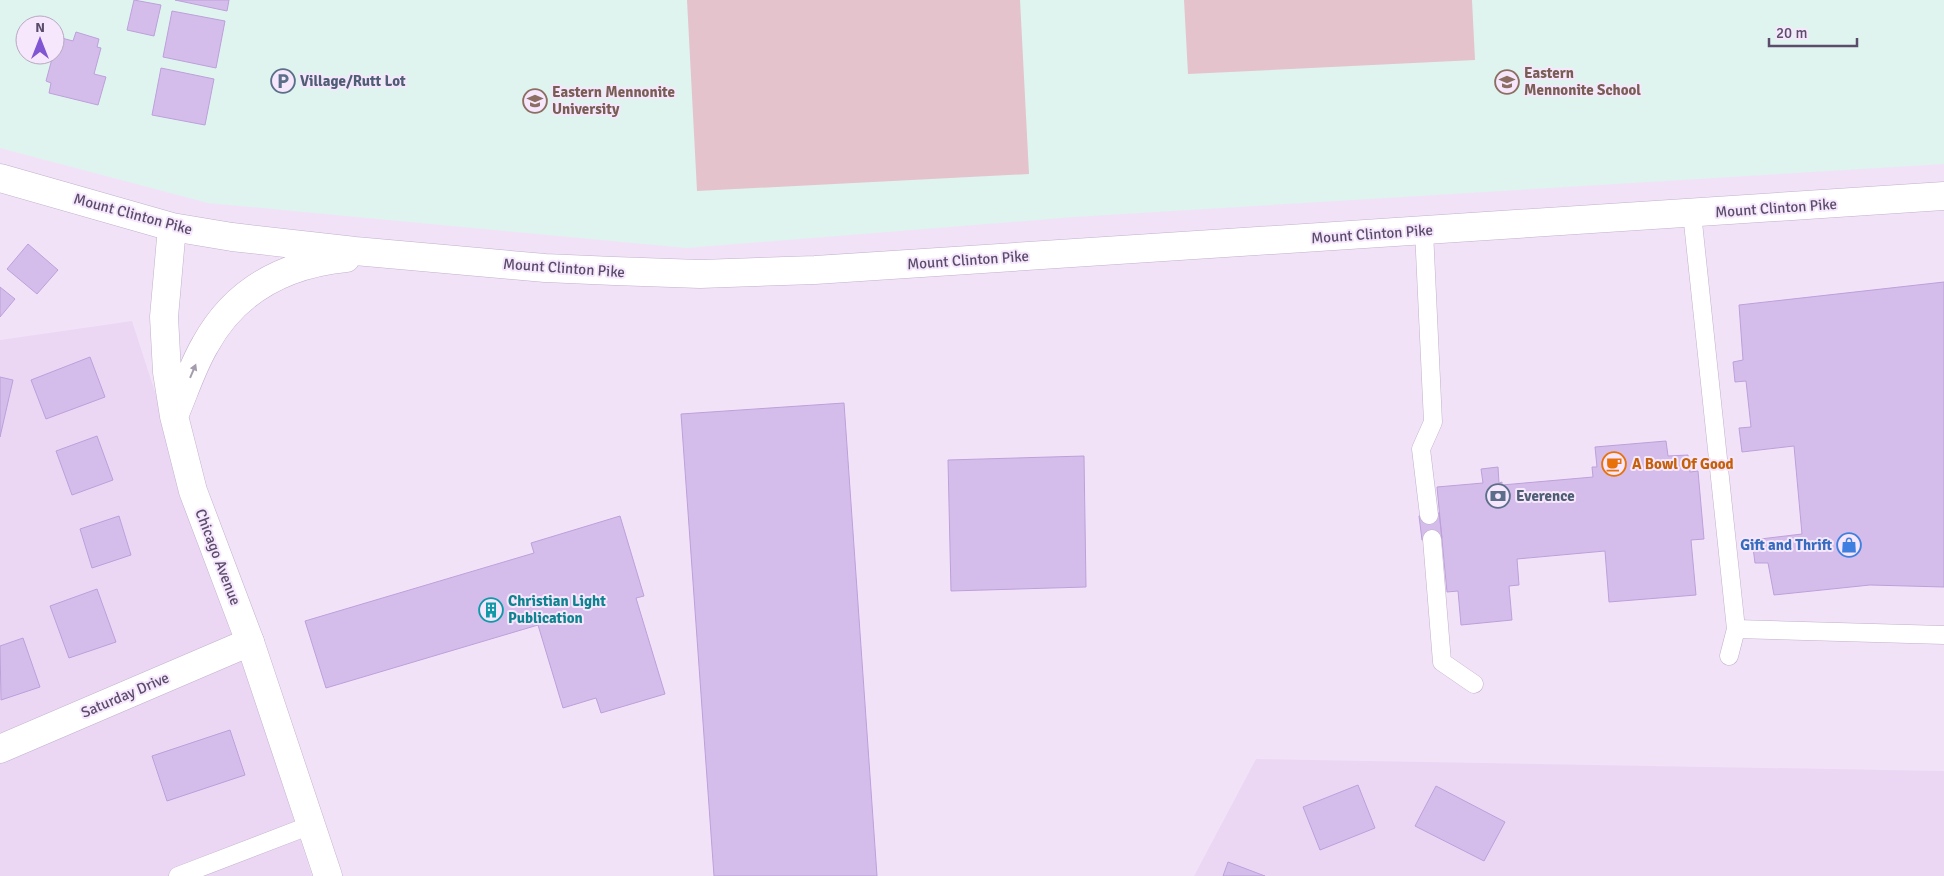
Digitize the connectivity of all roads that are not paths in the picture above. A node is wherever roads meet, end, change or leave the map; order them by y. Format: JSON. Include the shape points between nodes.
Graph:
{"nodes":[{"id":1,"x":0,"y":178,"type":"edge"},
{"id":2,"x":1944,"y":196,"type":"edge"},
{"id":3,"x":1692,"y":213,"type":"junction"},
{"id":4,"x":172,"y":227,"type":"junction"},
{"id":5,"x":1424,"y":231,"type":"junction"},
{"id":6,"x":387,"y":254,"type":"junction"},
{"id":7,"x":174,"y":416,"type":"junction"},
{"id":8,"x":1429,"y":515,"type":"dead end"},
{"id":9,"x":1432,"y":539,"type":"dead end"},
{"id":10,"x":1736,"y":629,"type":"junction"},
{"id":11,"x":1944,"y":635,"type":"edge"},
{"id":12,"x":250,"y":642,"type":"junction"},
{"id":13,"x":1729,"y":656,"type":"dead end"},
{"id":14,"x":1474,"y":684,"type":"dead end"},
{"id":15,"x":0,"y":749,"type":"edge"},
{"id":16,"x":311,"y":825,"type":"junction"},
{"id":17,"x":178,"y":876,"type":"edge"},
{"id":18,"x":328,"y":876,"type":"edge"}],
"edges":[{"from":1,"to":4,"type":"street","name":"Mount Clinton Pike"},
{"from":2,"to":3,"type":"street","name":"Mount Clinton Pike"},
{"from":3,"to":5,"type":"street","name":"Mount Clinton Pike"},
{"from":3,"to":10,"type":"lane"},
{"from":4,"to":6,"type":"street","name":"Mount Clinton Pike"},
{"from":4,"to":7,"type":"street","name":"Chicago Avenue","via":[[164,317],[167,372]]},
{"from":5,"to":6,"type":"street","name":"Mount Clinton Pike","via":[[815,270],[700,274],[545,268]]},
{"from":5,"to":8,"type":"lane","via":[[1432,422],[1421,449]]},
{"from":7,"to":6,"type":"street","one_way":true,"via":[[204,346],[216,326],[242,298],[279,275],[305,266],[332,259]]},
{"from":7,"to":12,"type":"street","name":"Chicago Avenue","via":[[193,491]]},
{"from":9,"to":14,"type":"lane","via":[[1442,662]]},
{"from":10,"to":11,"type":"lane"},
{"from":10,"to":13,"type":"lane"},
{"from":12,"to":15,"type":"street","name":"Saturday Drive"},
{"from":12,"to":16,"type":"street","name":"Chicago Avenue"},
{"from":16,"to":17,"type":"lane"},
{"from":16,"to":18,"type":"street","name":"Chicago Avenue"}]}
